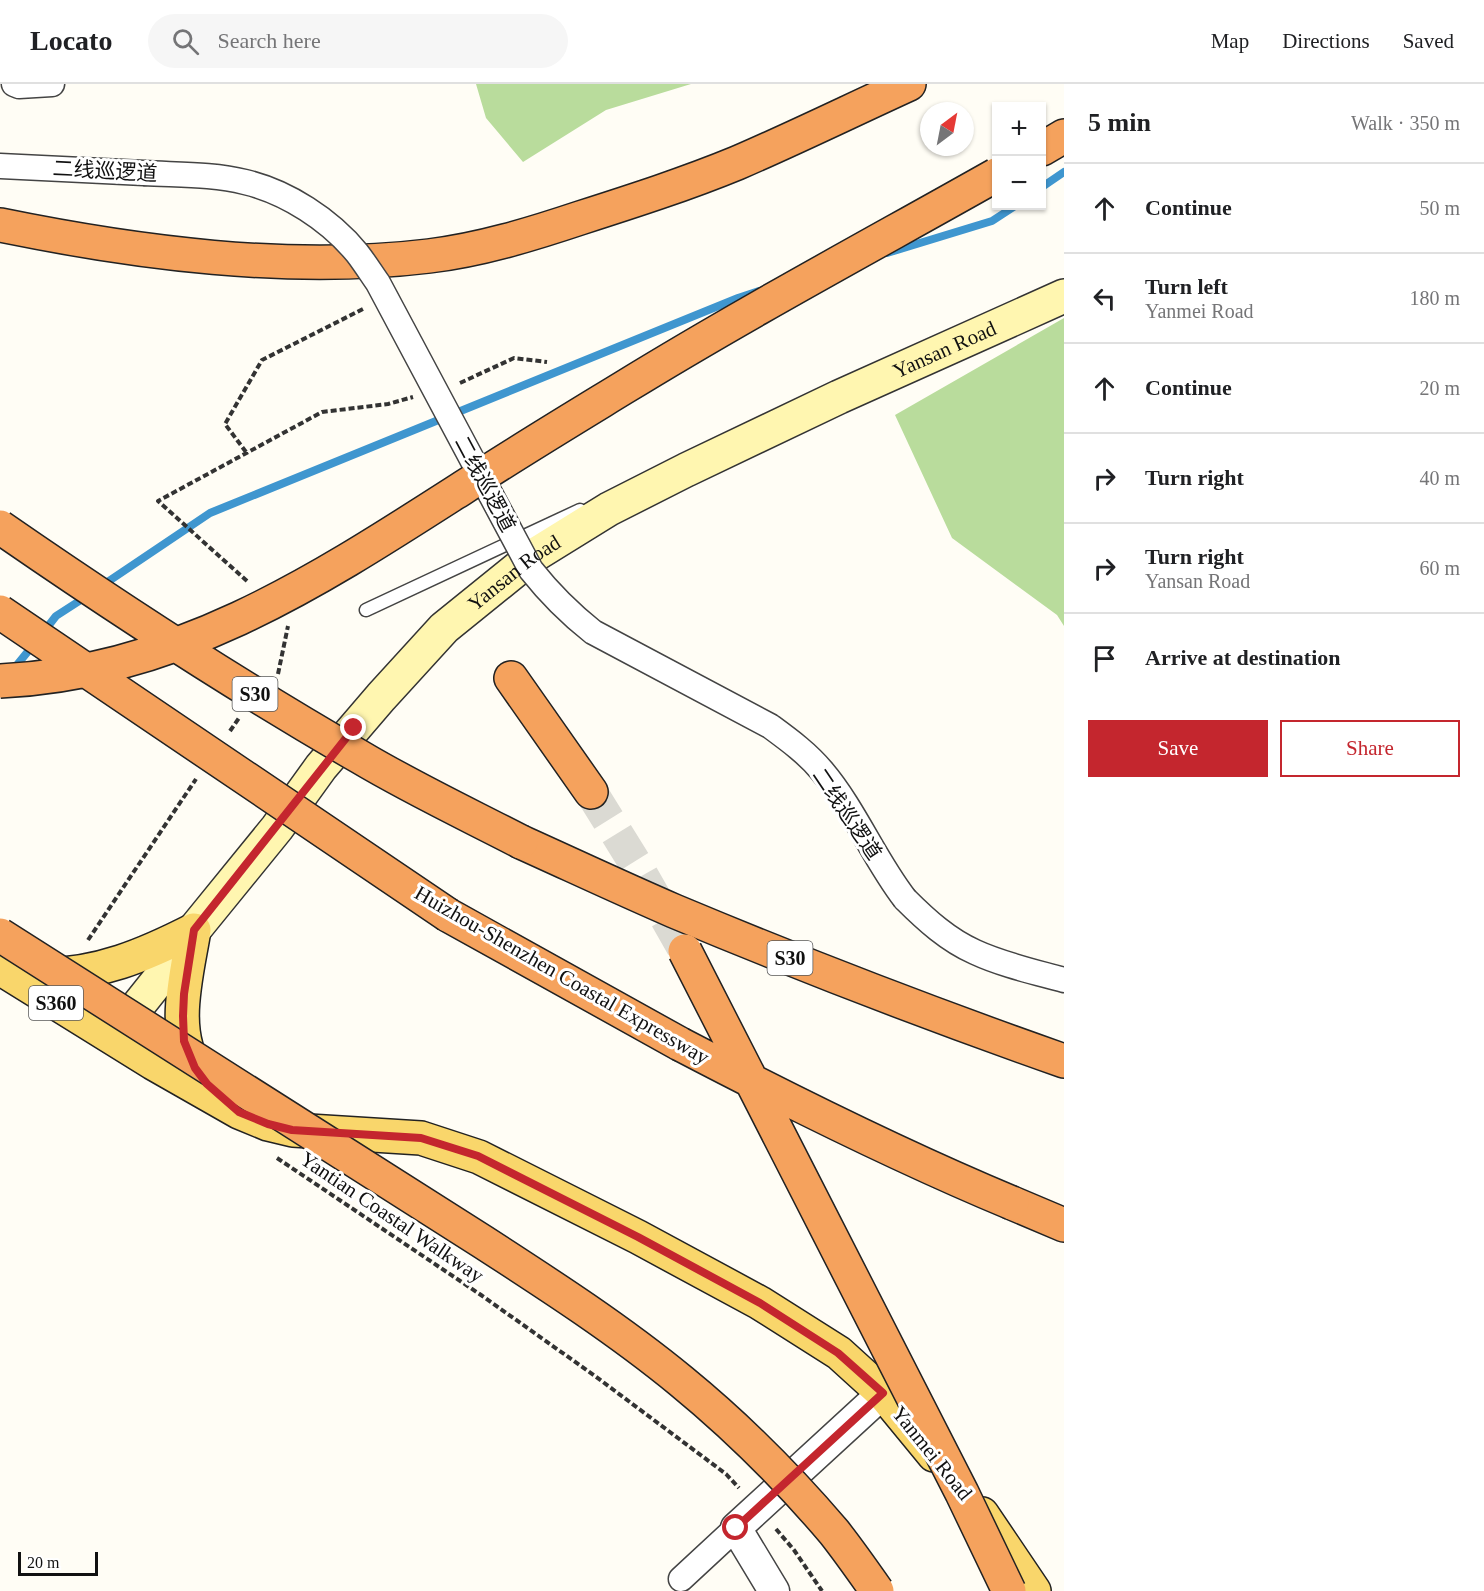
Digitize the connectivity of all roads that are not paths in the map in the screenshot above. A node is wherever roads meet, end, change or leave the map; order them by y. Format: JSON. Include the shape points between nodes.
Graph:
{"nodes":[{"id":1,"x":14,"y":84,"type":"edge"},
{"id":2,"x":52,"y":84,"type":"edge"},
{"id":3,"x":909,"y":84,"type":"edge"},
{"id":4,"x":1064,"y":136,"type":"edge"},
{"id":5,"x":1046,"y":146,"type":"edge"},
{"id":6,"x":0,"y":166,"type":"edge"},
{"id":7,"x":992,"y":177,"type":"edge"},
{"id":8,"x":0,"y":225,"type":"edge"},
{"id":9,"x":1064,"y":296,"type":"edge"},
{"id":10,"x":686,"y":470,"type":"junction"},
{"id":11,"x":0,"y":527,"type":"edge"},
{"id":12,"x":366,"y":610,"type":"dead end"},
{"id":13,"x":0,"y":612,"type":"edge"},
{"id":14,"x":511,"y":678,"type":"dead end"},
{"id":15,"x":0,"y":681,"type":"edge"},
{"id":16,"x":591,"y":792,"type":"tunnel mouth"},
{"id":17,"x":194,"y":930,"type":"junction"},
{"id":18,"x":0,"y":935,"type":"edge"},
{"id":19,"x":685,"y":951,"type":"tunnel mouth"},
{"id":20,"x":0,"y":966,"type":"edge"},
{"id":21,"x":1064,"y":980,"type":"edge"},
{"id":22,"x":112,"y":1037,"type":"junction"},
{"id":23,"x":1064,"y":1061,"type":"edge"},
{"id":24,"x":239,"y":1112,"type":"junction"},
{"id":25,"x":1064,"y":1224,"type":"edge"},
{"id":26,"x":883,"y":1393,"type":"junction"},
{"id":27,"x":736,"y":1528,"type":"junction"},
{"id":28,"x":681,"y":1579,"type":"dead end"},
{"id":29,"x":774,"y":1591,"type":"edge"},
{"id":30,"x":877,"y":1591,"type":"edge"},
{"id":31,"x":1009,"y":1591,"type":"edge"},
{"id":32,"x":1034,"y":1591,"type":"edge"}],
"edges":[{"from":1,"to":2,"type":"street"},
{"from":3,"to":8,"type":"highway","via":[[735,163],[626,203],[483,246],[431,256],[377,261],[269,261],[120,246]]},
{"from":4,"to":5,"type":"highway"},
{"from":6,"to":21,"type":"street","name":"二线巡逻道","bridge":true,"via":[[212,176],[277,192],[308,210],[356,252],[378,283],[531,570],[570,615],[593,632],[770,726],[796,745],[842,798],[905,899],[948,937],[975,952]]},
{"from":7,"to":15,"type":"highway","bridge":true,"via":[[636,380],[357,555],[277,600],[202,637],[131,660],[55,677]]},
{"from":9,"to":10,"type":"main road","name":"Yansan Road"},
{"from":10,"to":12,"type":"lane","via":[[605,499]]},
{"from":10,"to":17,"type":"main road","name":"Yansan Road","via":[[559,538],[444,628],[321,767]]},
{"from":11,"to":23,"type":"highway","number":"S30","bridge":true,"via":[[278,709],[521,842],[800,962]]},
{"from":13,"to":25,"type":"highway","name":"Huizhou-Shenzhen Coastal Expressway","bridge":true,"via":[[448,915],[760,1086],[902,1154]]},
{"from":14,"to":16,"type":"highway"},
{"from":17,"to":20,"type":"main road","via":[[143,955],[94,971],[44,976]]},
{"from":17,"to":22,"type":"main road","name":"Yansan Road"},
{"from":17,"to":24,"type":"main road","via":[[184,994],[184,1041],[195,1068],[207,1084]]},
{"from":18,"to":30,"type":"highway","bridge":true,"via":[[503,1255],[623,1336],[681,1381],[785,1479],[834,1533]]},
{"from":19,"to":31,"type":"highway","bridge":true},
{"from":20,"to":22,"type":"main road","name":"Yanmei Road","number":"S360"},
{"from":22,"to":24,"type":"main road","name":"Yanmei Road","number":"S360"},
{"from":24,"to":26,"type":"main road","name":"Yanmei Road","number":"S360","via":[[292,1130],[421,1138],[478,1156],[760,1303],[838,1353]]},
{"from":26,"to":27,"type":"street"},
{"from":26,"to":32,"type":"main road","name":"Yanmei Road","number":"S360","via":[[991,1525]]},
{"from":27,"to":28,"type":"street"},
{"from":27,"to":29,"type":"street"}]}
